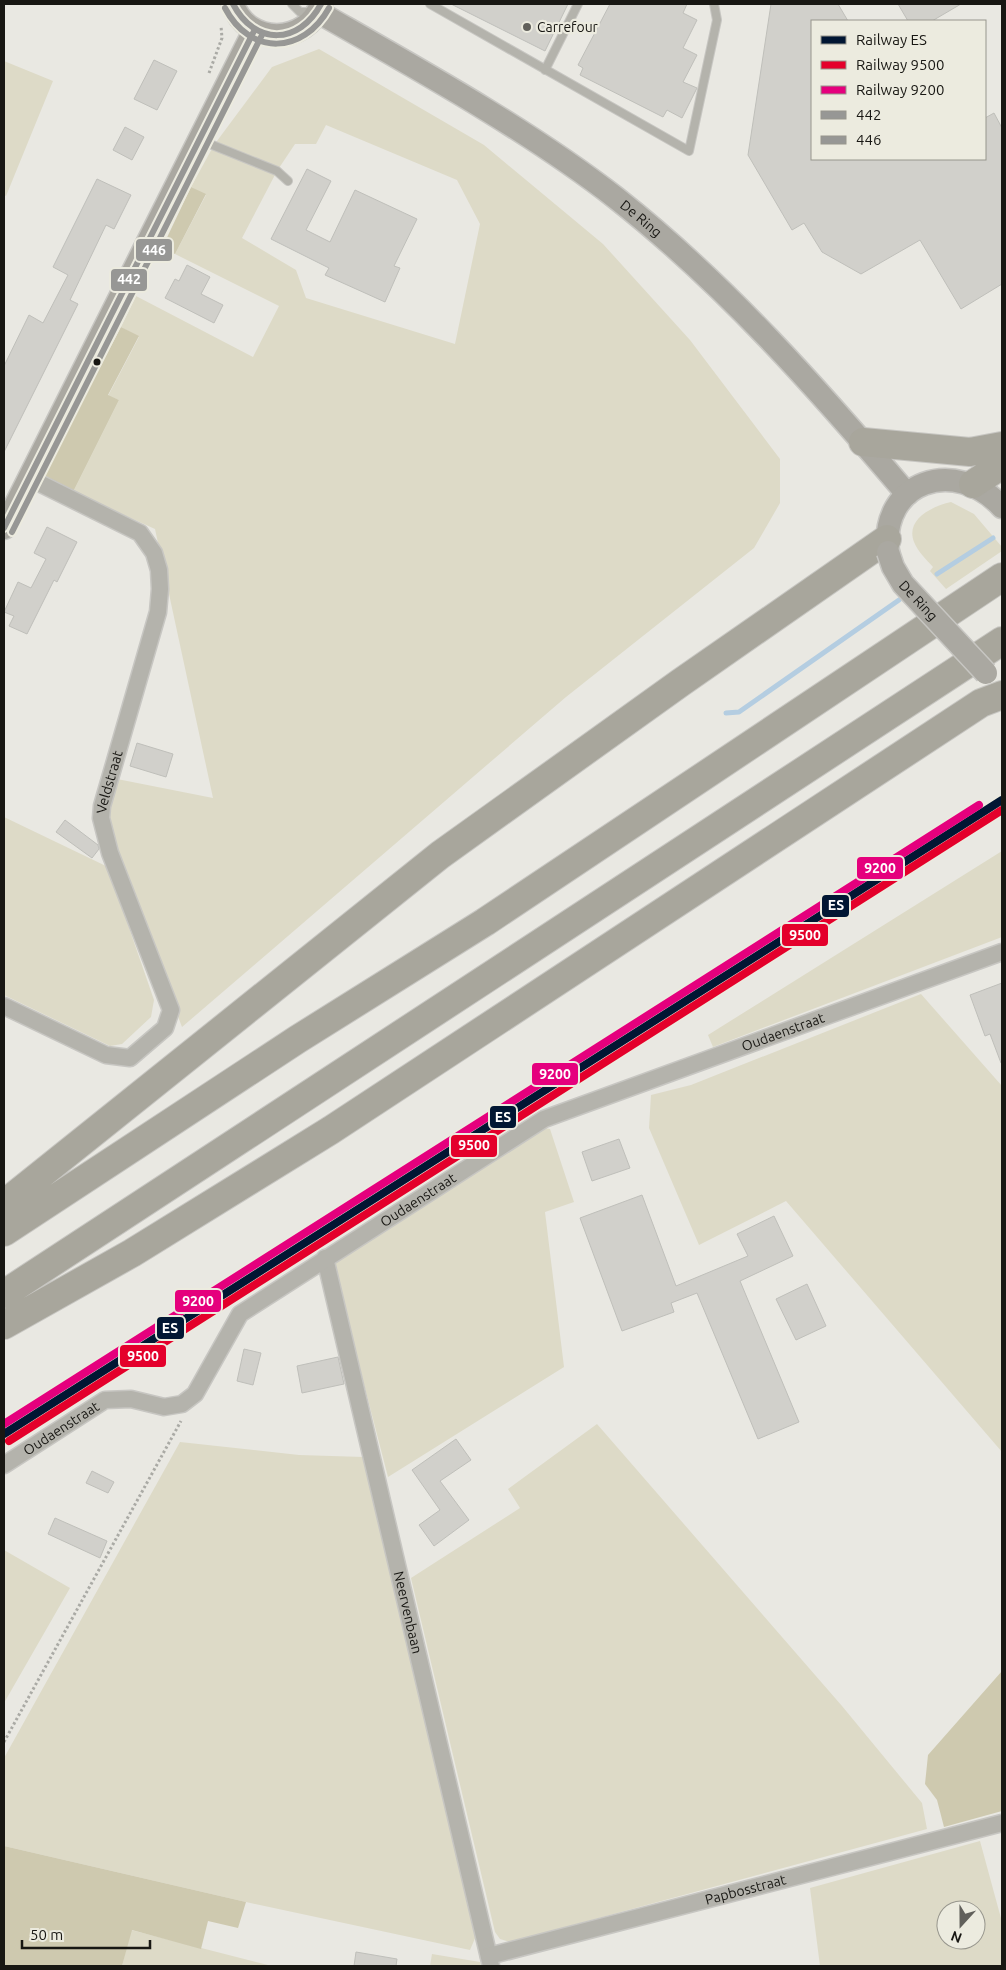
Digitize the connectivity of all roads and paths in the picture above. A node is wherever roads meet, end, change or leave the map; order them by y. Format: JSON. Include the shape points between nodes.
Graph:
{"nodes":[{"id":1,"x":292,"y":4,"type":"edge"},
{"id":2,"x":430,"y":4,"type":"edge"},
{"id":3,"x":578,"y":4,"type":"edge"},
{"id":4,"x":714,"y":4,"type":"edge"},
{"id":5,"x":320,"y":8,"type":"edge"},
{"id":6,"x":225,"y":11,"type":"edge"},
{"id":7,"x":254,"y":31,"type":"junction"},
{"id":8,"x":545,"y":70,"type":"junction"},
{"id":9,"x":208,"y":78,"type":"dead end"},
{"id":10,"x":198,"y":139,"type":"junction"},
{"id":11,"x":288,"y":182,"type":"dead end"},
{"id":12,"x":863,"y":442,"type":"junction"},
{"id":13,"x":1002,"y":446,"type":"edge"},
{"id":14,"x":1002,"y":465,"type":"edge"},
{"id":15,"x":29,"y":478,"type":"junction"},
{"id":16,"x":907,"y":494,"type":"junction"},
{"id":17,"x":987,"y":494,"type":"edge"},
{"id":18,"x":4,"y":528,"type":"edge"},
{"id":19,"x":887,"y":546,"type":"junction"},
{"id":20,"x":1002,"y":577,"type":"edge"},
{"id":21,"x":1002,"y":641,"type":"edge"},
{"id":22,"x":1002,"y":686,"type":"edge"},
{"id":23,"x":1002,"y":695,"type":"edge"},
{"id":24,"x":1002,"y":952,"type":"edge"},
{"id":25,"x":4,"y":1006,"type":"edge"},
{"id":26,"x":4,"y":1204,"type":"edge"},
{"id":27,"x":4,"y":1232,"type":"edge"},
{"id":28,"x":325,"y":1258,"type":"junction"},
{"id":29,"x":4,"y":1294,"type":"edge"},
{"id":30,"x":4,"y":1325,"type":"edge"},
{"id":31,"x":195,"y":1394,"type":"junction"},
{"id":32,"x":4,"y":1465,"type":"edge"},
{"id":33,"x":4,"y":1742,"type":"edge"},
{"id":34,"x":1002,"y":1822,"type":"edge"},
{"id":35,"x":490,"y":1961,"type":"edge"}],
"edges":[{"from":1,"to":5,"type":"lane","via":[[300,12]]},
{"from":2,"to":8,"type":"lane"},
{"from":3,"to":8,"type":"lane"},
{"from":4,"to":8,"type":"lane","via":[[717,20],[689,151]]},
{"from":5,"to":7,"type":"main road","via":[[311,22],[285,36]]},
{"from":5,"to":12,"type":"main road","name":"De Ring","via":[[476,105],[615,198],[739,309]]},
{"from":6,"to":7,"type":"main road"},
{"from":6,"to":9,"type":"path","via":[[222,38]]},
{"from":7,"to":10,"type":"main road"},
{"from":10,"to":11,"type":"lane","via":[[277,172]]},
{"from":10,"to":15,"type":"main road"},
{"from":12,"to":13,"type":"highway","via":[[970,452]]},
{"from":12,"to":16,"type":"main road","name":"De Ring"},
{"from":14,"to":17,"type":"highway"},
{"from":15,"to":18,"type":"main road"},
{"from":15,"to":25,"type":"street","name":"Veldstraat","via":[[140,533],[154,553],[159,570],[158,612],[101,818],[110,853],[171,1010],[165,1028],[130,1058],[106,1055]]},
{"from":16,"to":17,"type":"main road","via":[[924,484],[943,479],[962,481]]},
{"from":16,"to":19,"type":"main road","via":[[895,510]]},
{"from":19,"to":22,"type":"main road","name":"De Ring","bridge":true,"via":[[893,567],[904,584],[986,673]]},
{"from":19,"to":26,"type":"highway","via":[[875,549],[680,683],[440,855]]},
{"from":20,"to":27,"type":"highway","via":[[485,922],[298,1039]]},
{"from":21,"to":29,"type":"highway"},
{"from":23,"to":30,"type":"highway","via":[[981,703],[331,1130],[118,1262]]},
{"from":24,"to":28,"type":"street","name":"Oudaenstraat","via":[[544,1118]]},
{"from":28,"to":31,"type":"street","name":"Oudaenstraat","via":[[240,1314]]},
{"from":28,"to":35,"type":"street","name":"Neervenbaan"},
{"from":31,"to":32,"type":"street","name":"Oudaenstraat","via":[[182,1404],[164,1407],[131,1398],[105,1400]]},
{"from":31,"to":33,"type":"path"},
{"from":34,"to":35,"type":"street","name":"Papbosstraat"}]}
